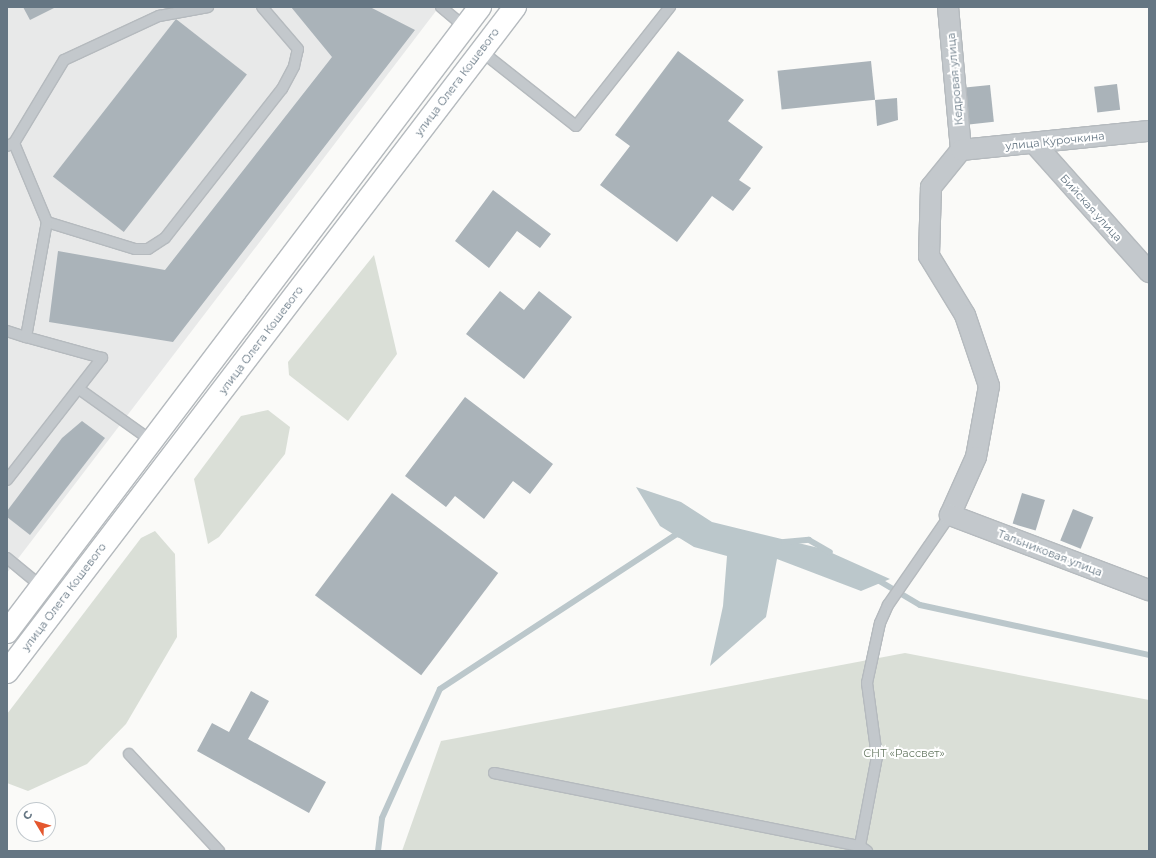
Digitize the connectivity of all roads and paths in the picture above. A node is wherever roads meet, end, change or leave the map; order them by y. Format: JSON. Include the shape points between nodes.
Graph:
{"nodes":[{"id":1,"x":208,"y":7,"type":"edge"},
{"id":2,"x":262,"y":7,"type":"edge"},
{"id":3,"x":441,"y":7,"type":"edge"},
{"id":4,"x":480,"y":7,"type":"edge"},
{"id":5,"x":514,"y":7,"type":"edge"},
{"id":6,"x":670,"y":7,"type":"edge"},
{"id":7,"x":948,"y":7,"type":"edge"},
{"id":8,"x":465,"y":26,"type":"junction"},
{"id":9,"x":481,"y":51,"type":"junction"},
{"id":10,"x":1149,"y":131,"type":"edge"},
{"id":11,"x":1034,"y":143,"type":"junction"},
{"id":12,"x":10,"y":145,"type":"edge"},
{"id":13,"x":961,"y":150,"type":"junction"},
{"id":14,"x":47,"y":222,"type":"junction"},
{"id":15,"x":1149,"y":272,"type":"edge"},
{"id":16,"x":7,"y":331,"type":"edge"},
{"id":17,"x":26,"y":337,"type":"junction"},
{"id":18,"x":79,"y":389,"type":"junction"},
{"id":19,"x":152,"y":442,"type":"junction"},
{"id":20,"x":172,"y":457,"type":"junction"},
{"id":21,"x":7,"y":480,"type":"edge"},
{"id":22,"x":950,"y":515,"type":"junction"},
{"id":23,"x":7,"y":558,"type":"edge"},
{"id":24,"x":42,"y":587,"type":"junction"},
{"id":25,"x":1149,"y":590,"type":"edge"},
{"id":26,"x":7,"y":632,"type":"edge"},
{"id":27,"x":7,"y":672,"type":"edge"},
{"id":28,"x":128,"y":754,"type":"dead end"},
{"id":29,"x":494,"y":773,"type":"dead end"},
{"id":30,"x":862,"y":849,"type":"edge"},
{"id":31,"x":219,"y":851,"type":"edge"}],
"edges":[{"from":1,"to":12,"type":"lane","via":[[160,16],[64,60]]},
{"from":2,"to":14,"type":"lane","via":[[298,50],[294,66],[282,89],[165,238],[148,249],[135,249]]},
{"from":3,"to":8,"type":"lane"},
{"from":4,"to":8,"type":"main road"},
{"from":5,"to":9,"type":"main road","name":"улица Олега Кошевого"},
{"from":6,"to":9,"type":"lane","via":[[576,126]]},
{"from":7,"to":13,"type":"street","name":"Кедровая улица"},
{"from":8,"to":19,"type":"main road"},
{"from":9,"to":20,"type":"main road","name":"улица Олега Кошевого"},
{"from":10,"to":11,"type":"street","name":"улица Курочкина"},
{"from":11,"to":13,"type":"street","name":"улица Курочкина"},
{"from":11,"to":15,"type":"street","name":"Бийская улица"},
{"from":12,"to":14,"type":"lane"},
{"from":13,"to":22,"type":"street","via":[[931,187],[929,256],[965,315],[989,386],[976,457]]},
{"from":14,"to":17,"type":"lane"},
{"from":16,"to":17,"type":"lane"},
{"from":17,"to":18,"type":"lane","via":[[102,358]]},
{"from":18,"to":19,"type":"lane"},
{"from":18,"to":21,"type":"lane"},
{"from":19,"to":20,"type":"main road"},
{"from":19,"to":24,"type":"main road"},
{"from":20,"to":27,"type":"main road","name":"улица Олега Кошевого"},
{"from":22,"to":25,"type":"street","name":"Тальниковая улица"},
{"from":22,"to":30,"type":"lane","via":[[908,574],[880,623],[867,683],[877,757]]},
{"from":23,"to":24,"type":"lane"},
{"from":24,"to":26,"type":"main road"},
{"from":28,"to":31,"type":"lane"},
{"from":29,"to":30,"type":"lane"}]}
